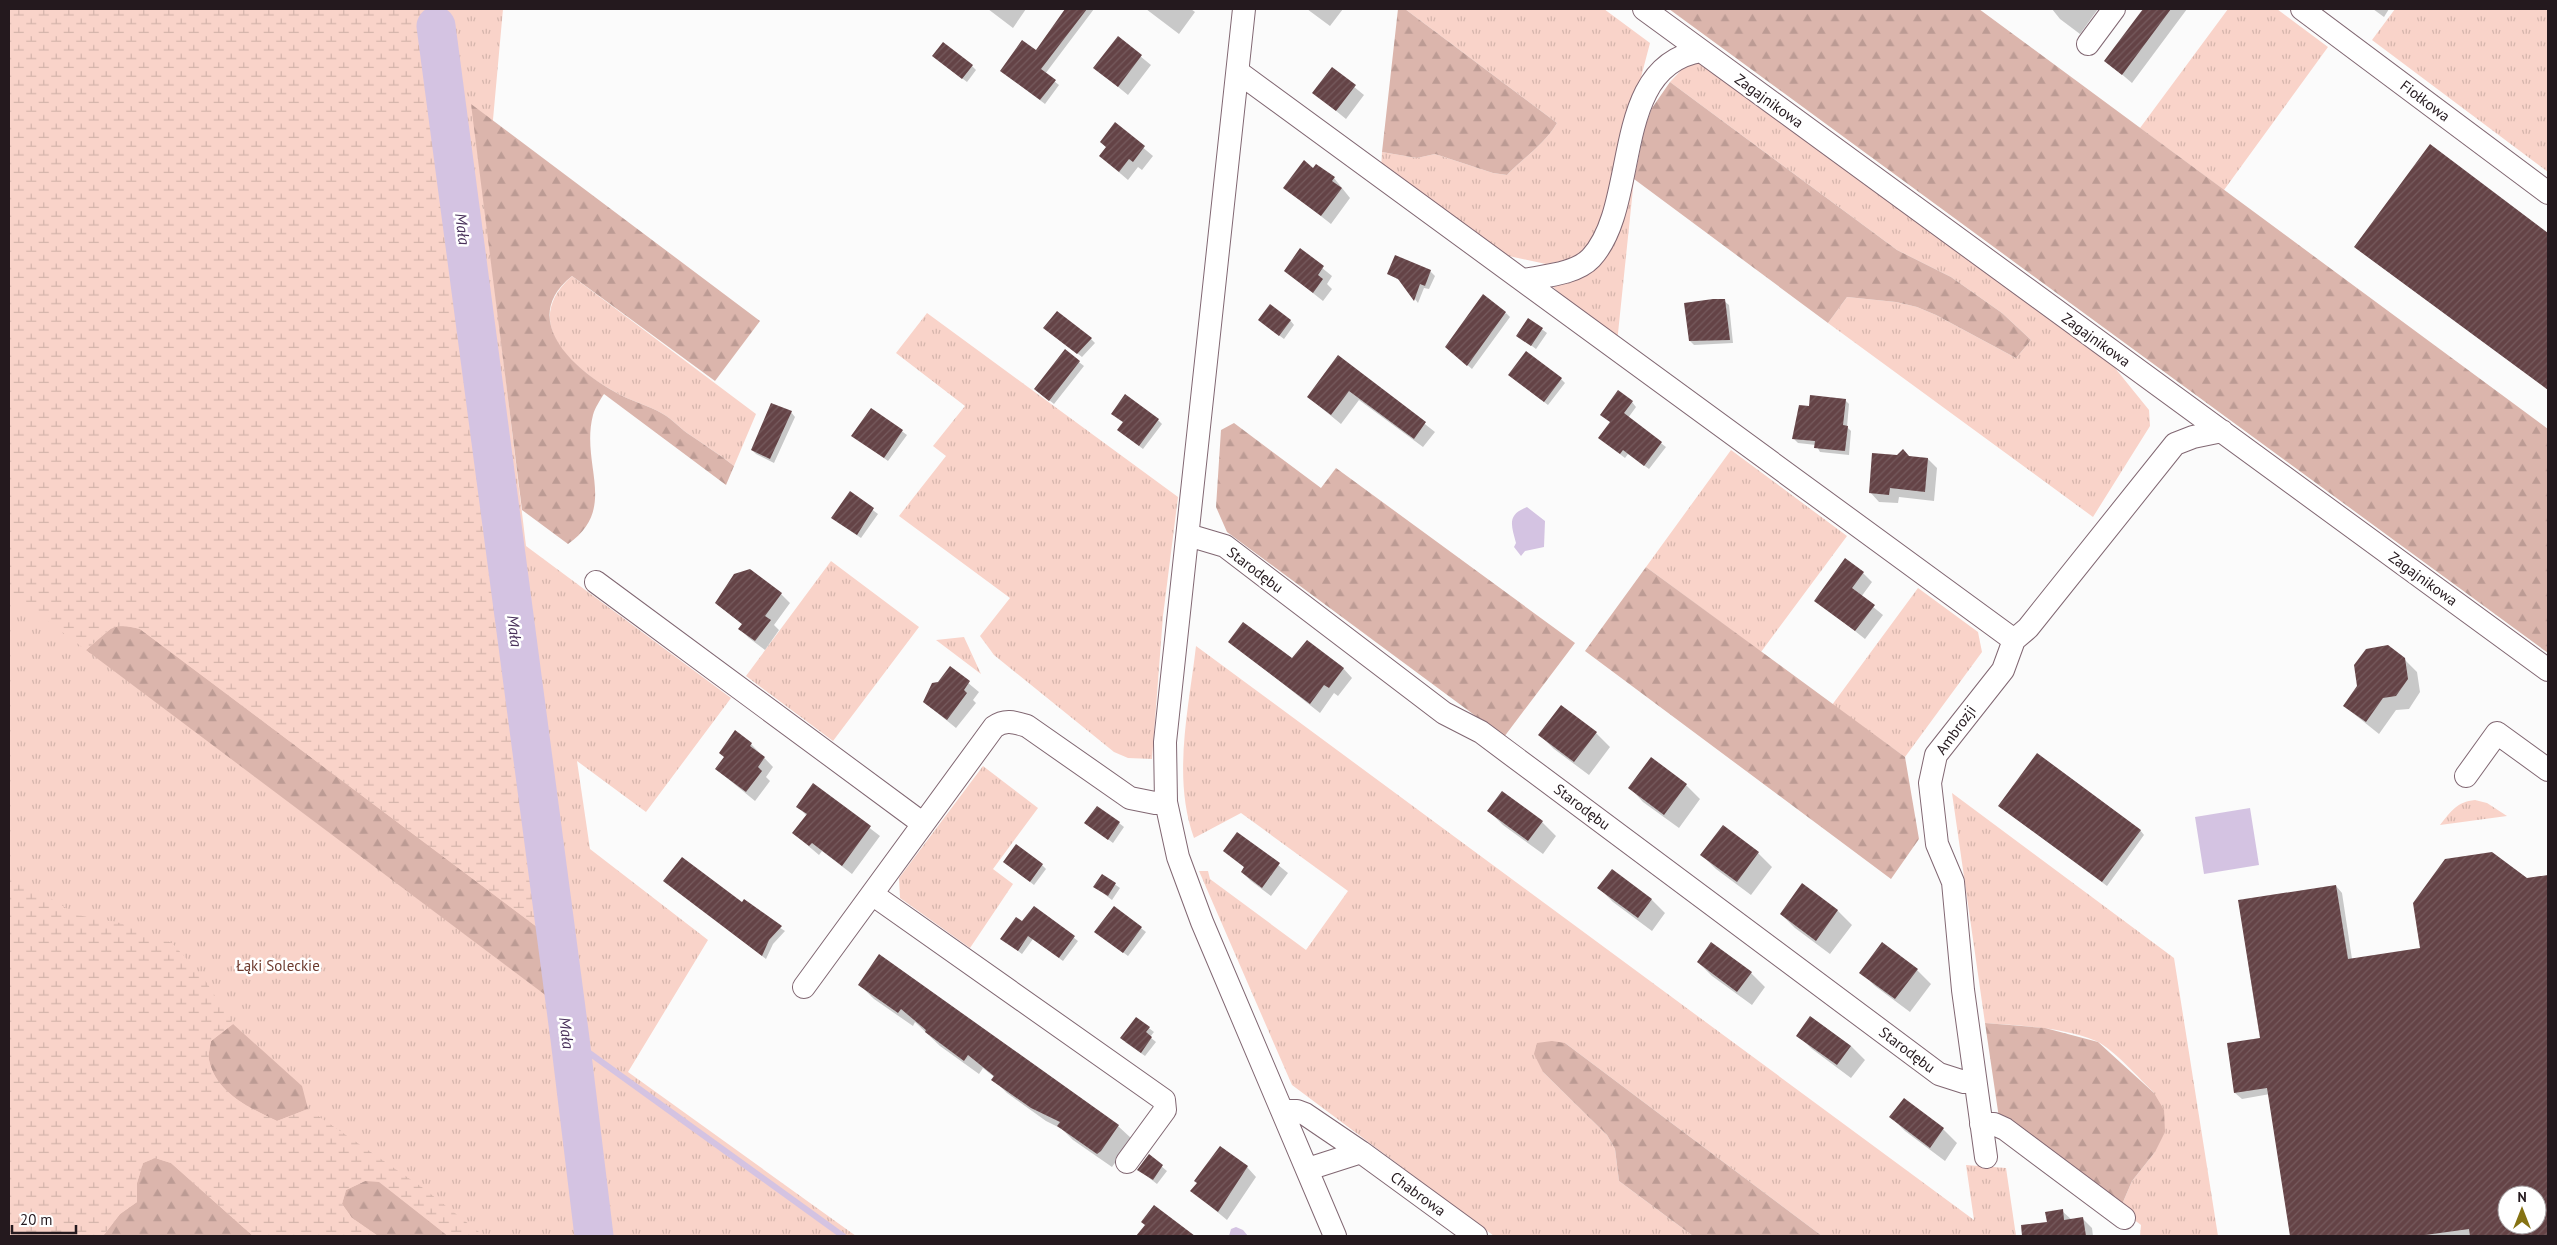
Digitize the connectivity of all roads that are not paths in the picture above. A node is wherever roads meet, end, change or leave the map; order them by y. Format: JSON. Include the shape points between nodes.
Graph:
{"nodes":[{"id":1,"x":1244,"y":9,"type":"edge"},
{"id":2,"x":1644,"y":9,"type":"edge"},
{"id":3,"x":2114,"y":9,"type":"edge"},
{"id":4,"x":2302,"y":9,"type":"edge"},
{"id":5,"x":2088,"y":44,"type":"dead end"},
{"id":6,"x":1701,"y":51,"type":"junction"},
{"id":7,"x":1238,"y":72,"type":"junction"},
{"id":8,"x":2548,"y":193,"type":"edge"},
{"id":9,"x":1524,"y":280,"type":"junction"},
{"id":10,"x":2222,"y":432,"type":"junction"},
{"id":11,"x":1188,"y":535,"type":"junction"},
{"id":12,"x":596,"y":582,"type":"dead end"},
{"id":13,"x":2014,"y":640,"type":"junction"},
{"id":14,"x":2548,"y":670,"type":"edge"},
{"id":15,"x":2548,"y":770,"type":"edge"},
{"id":16,"x":2466,"y":776,"type":"dead end"},
{"id":17,"x":1166,"y":802,"type":"junction"},
{"id":18,"x":922,"y":823,"type":"junction"},
{"id":19,"x":872,"y":894,"type":"junction"},
{"id":20,"x":804,"y":987,"type":"dead end"},
{"id":21,"x":1974,"y":1081,"type":"junction"},
{"id":22,"x":1283,"y":1111,"type":"junction"},
{"id":23,"x":1981,"y":1124,"type":"junction"},
{"id":24,"x":1361,"y":1152,"type":"junction"},
{"id":25,"x":1986,"y":1157,"type":"dead end"},
{"id":26,"x":1127,"y":1162,"type":"dead end"},
{"id":27,"x":1308,"y":1169,"type":"junction"},
{"id":28,"x":2124,"y":1218,"type":"dead end"},
{"id":29,"x":1335,"y":1236,"type":"edge"},
{"id":30,"x":1476,"y":1236,"type":"edge"}],
"edges":[{"from":1,"to":7,"type":"street"},
{"from":2,"to":6,"type":"street","name":"Zagajnikowa"},
{"from":3,"to":5,"type":"street"},
{"from":4,"to":8,"type":"street","name":"Fiołkowa"},
{"from":6,"to":9,"type":"street","via":[[1688,53],[1671,62],[1646,94],[1634,123],[1612,224],[1591,259],[1568,271]]},
{"from":6,"to":10,"type":"street","name":"Zagajnikowa"},
{"from":7,"to":9,"type":"street"},
{"from":7,"to":11,"type":"street"},
{"from":9,"to":13,"type":"street"},
{"from":10,"to":13,"type":"street","name":"Ambrozji","via":[[2176,444],[2028,628]]},
{"from":10,"to":14,"type":"street","name":"Zagajnikowa"},
{"from":11,"to":17,"type":"street","via":[[1165,742]]},
{"from":11,"to":21,"type":"street","name":"Starodębu","via":[[1225,546],[1387,672],[1444,713],[1481,732],[1939,1074],[1964,1082]]},
{"from":12,"to":18,"type":"street"},
{"from":13,"to":21,"type":"street","name":"Ambrozji","via":[[2003,670],[1936,756],[1930,783],[1937,844],[1953,882]]},
{"from":15,"to":16,"type":"street","via":[[2498,733]]},
{"from":17,"to":18,"type":"street","via":[[1130,798],[1027,726],[1002,721],[994,727]]},
{"from":17,"to":22,"type":"street","via":[[1178,857],[1202,922]]},
{"from":18,"to":19,"type":"street"},
{"from":19,"to":20,"type":"street"},
{"from":19,"to":26,"type":"street","via":[[1164,1100],[1165,1110]]},
{"from":21,"to":23,"type":"street","name":"Ambrozji"},
{"from":22,"to":24,"type":"street","name":"Chabrowa","via":[[1305,1114]]},
{"from":22,"to":27,"type":"street"},
{"from":23,"to":25,"type":"street","name":"Ambrozji"},
{"from":23,"to":28,"type":"street","via":[[1994,1124],[2005,1129]]},
{"from":24,"to":27,"type":"street"},
{"from":24,"to":30,"type":"street","name":"Chabrowa"},
{"from":27,"to":29,"type":"street"}]}
